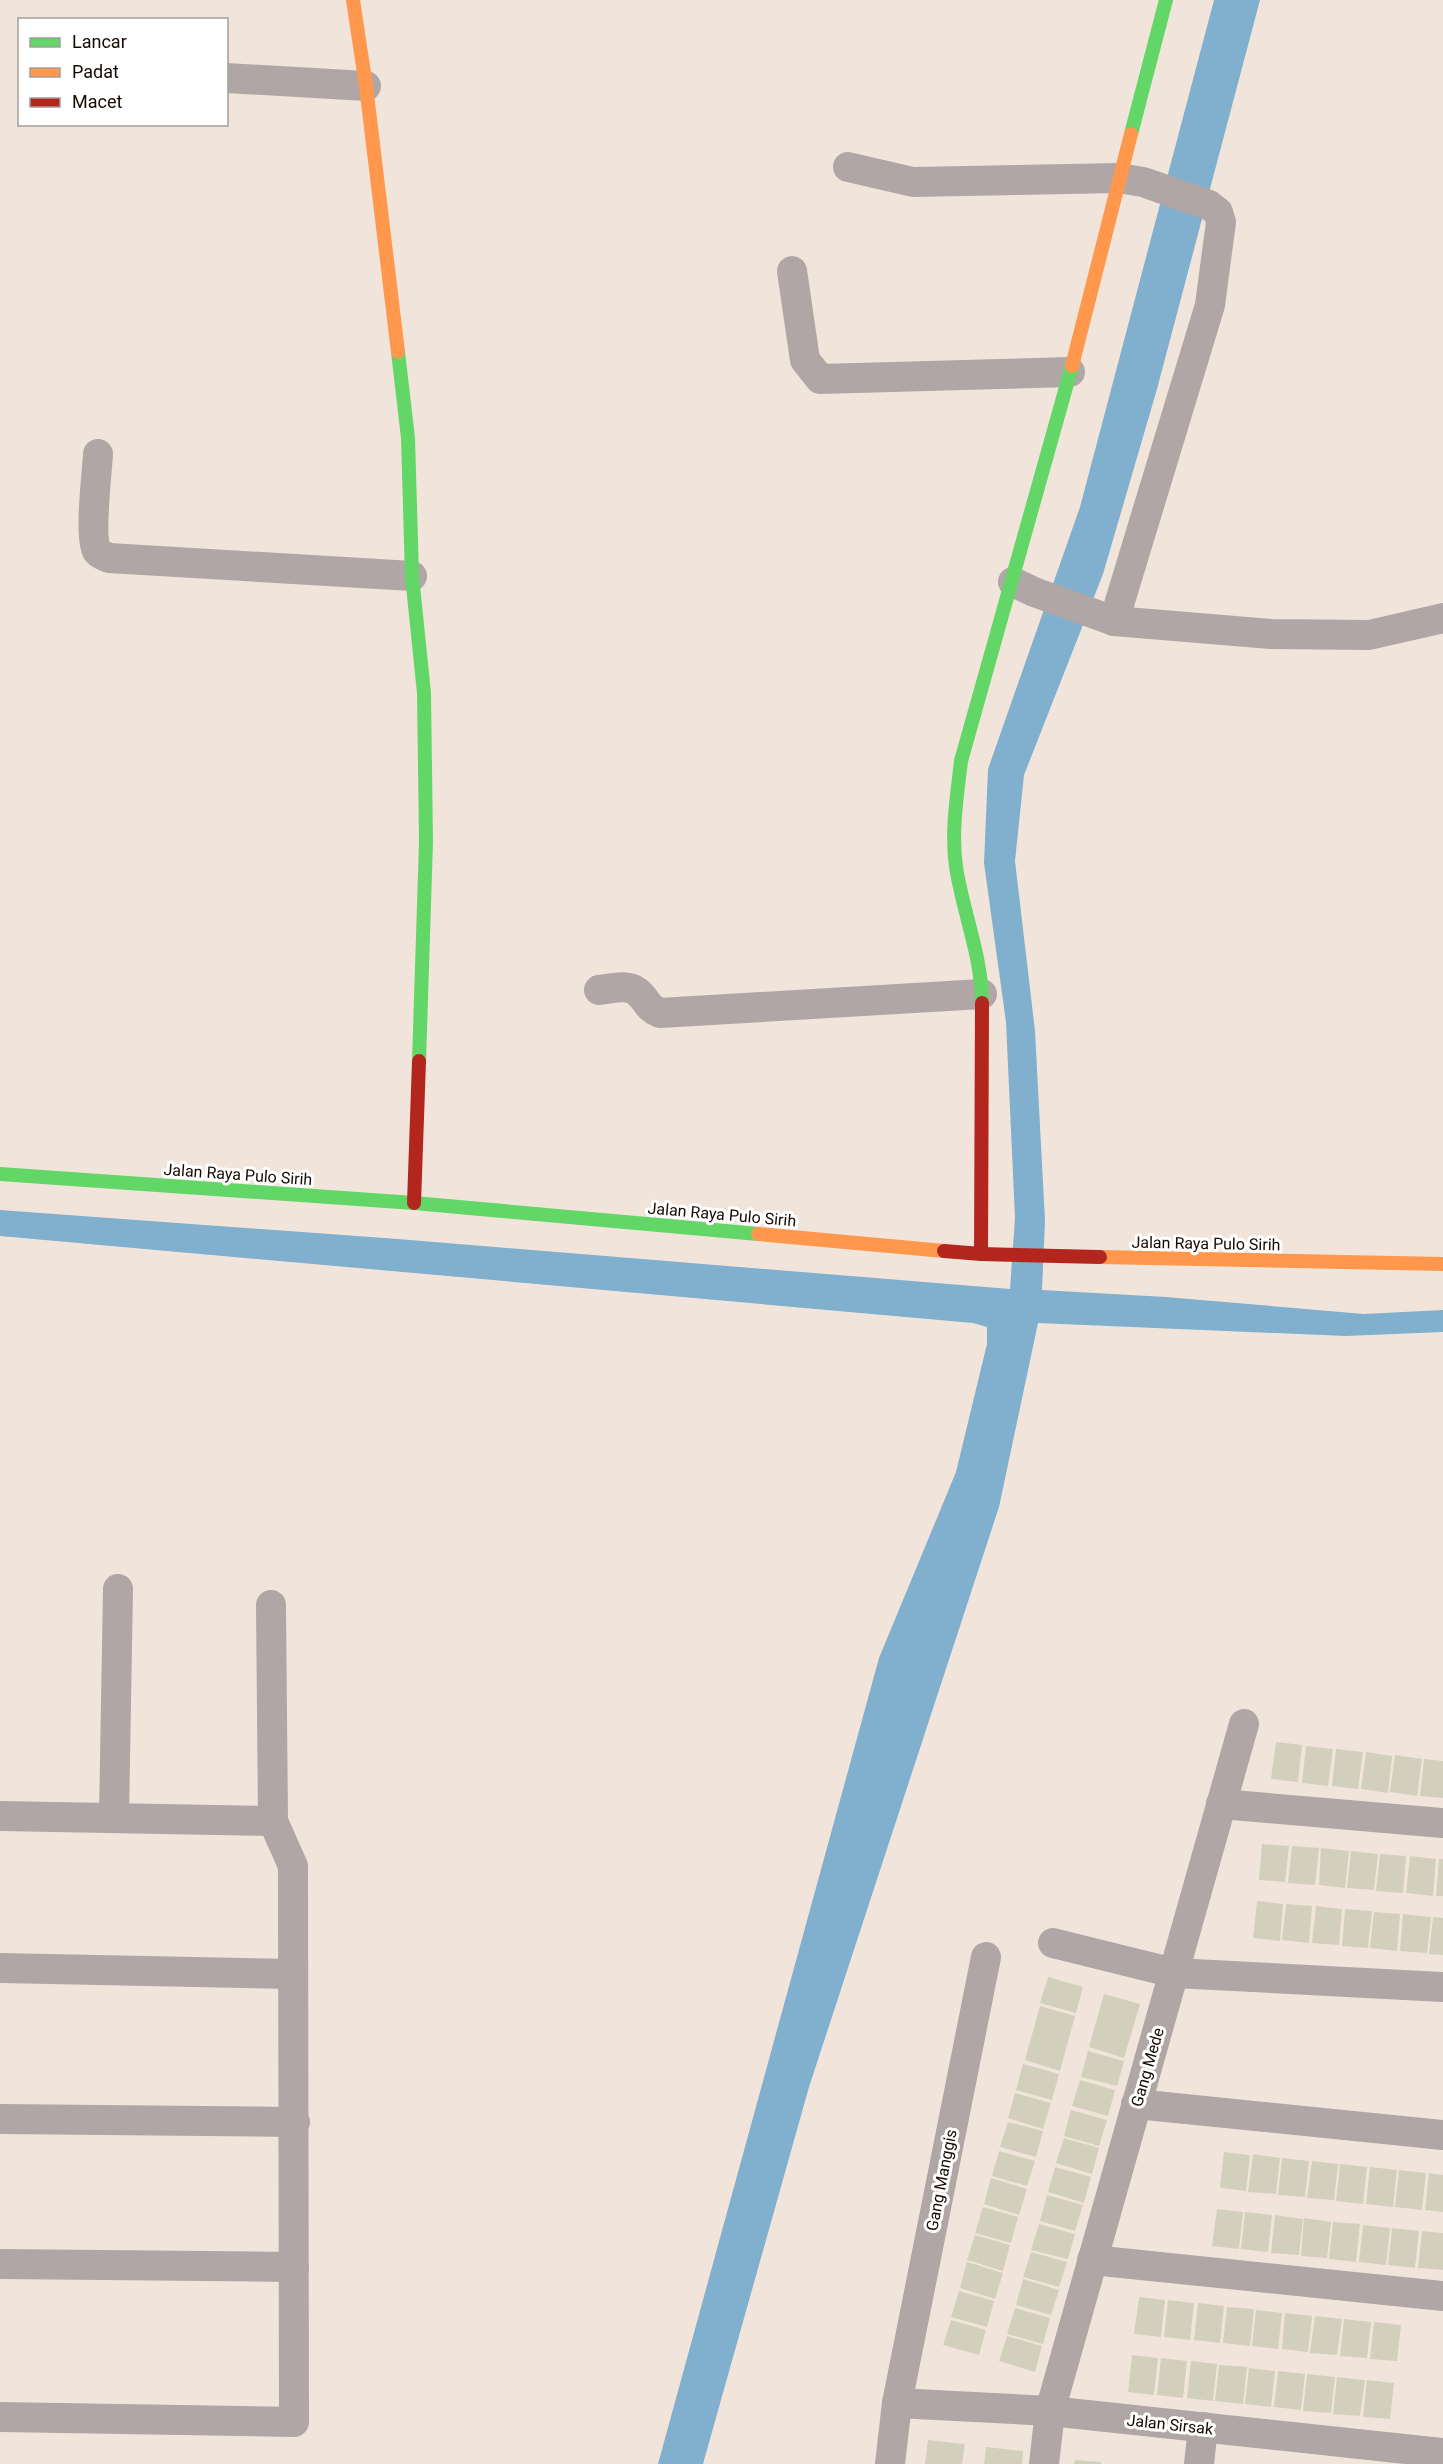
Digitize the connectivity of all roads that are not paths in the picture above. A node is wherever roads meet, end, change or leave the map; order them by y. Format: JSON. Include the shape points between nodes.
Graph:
{"nodes":[{"id":1,"x":353,"y":0,"type":"edge"},
{"id":2,"x":1166,"y":0,"type":"edge"},
{"id":3,"x":228,"y":78,"type":"edge"},
{"id":4,"x":366,"y":86,"type":"junction"},
{"id":5,"x":848,"y":166,"type":"dead end"},
{"id":6,"x":1131,"y":180,"type":"junction"},
{"id":7,"x":792,"y":271,"type":"dead end"},
{"id":8,"x":1070,"y":372,"type":"junction"},
{"id":9,"x":98,"y":454,"type":"dead end"},
{"id":10,"x":412,"y":576,"type":"junction"},
{"id":11,"x":1023,"y":587,"type":"junction"},
{"id":12,"x":1107,"y":618,"type":"junction"},
{"id":13,"x":1443,"y":618,"type":"edge"},
{"id":14,"x":599,"y":990,"type":"dead end"},
{"id":15,"x":982,"y":994,"type":"junction"},
{"id":16,"x":0,"y":1174,"type":"edge"},
{"id":17,"x":414,"y":1203,"type":"junction"},
{"id":18,"x":981,"y":1254,"type":"junction"},
{"id":19,"x":1443,"y":1264,"type":"edge"},
{"id":20,"x":117,"y":1589,"type":"dead end"},
{"id":21,"x":271,"y":1605,"type":"dead end"},
{"id":22,"x":1244,"y":1724,"type":"dead end"},
{"id":23,"x":1221,"y":1804,"type":"junction"},
{"id":24,"x":0,"y":1816,"type":"edge"},
{"id":25,"x":114,"y":1818,"type":"junction"},
{"id":26,"x":273,"y":1821,"type":"junction"},
{"id":27,"x":1443,"y":1823,"type":"edge"},
{"id":28,"x":1053,"y":1943,"type":"dead end"},
{"id":29,"x":986,"y":1957,"type":"dead end"},
{"id":30,"x":0,"y":1968,"type":"edge"},
{"id":31,"x":1174,"y":1973,"type":"junction"},
{"id":32,"x":292,"y":1974,"type":"junction"},
{"id":33,"x":1443,"y":1987,"type":"edge"},
{"id":34,"x":1136,"y":2104,"type":"junction"},
{"id":35,"x":0,"y":2119,"type":"edge"},
{"id":36,"x":295,"y":2122,"type":"junction"},
{"id":37,"x":1443,"y":2135,"type":"edge"},
{"id":38,"x":1092,"y":2260,"type":"junction"},
{"id":39,"x":0,"y":2264,"type":"edge"},
{"id":40,"x":294,"y":2267,"type":"junction"},
{"id":41,"x":1443,"y":2296,"type":"edge"},
{"id":42,"x":897,"y":2403,"type":"junction"},
{"id":43,"x":1050,"y":2411,"type":"junction"},
{"id":44,"x":0,"y":2417,"type":"edge"},
{"id":45,"x":1203,"y":2427,"type":"junction"},
{"id":46,"x":1443,"y":2453,"type":"edge"},
{"id":47,"x":1359,"y":2454,"type":"edge"},
{"id":48,"x":890,"y":2464,"type":"edge"},
{"id":49,"x":1044,"y":2464,"type":"edge"},
{"id":50,"x":1199,"y":2464,"type":"edge"}],
"edges":[{"from":1,"to":4,"type":"street"},
{"from":2,"to":6,"type":"street"},
{"from":3,"to":4,"type":"street"},
{"from":4,"to":10,"type":"street","via":[[408,438]]},
{"from":5,"to":6,"type":"street","via":[[913,182]]},
{"from":6,"to":8,"type":"street"},
{"from":6,"to":12,"type":"street","via":[[1209,205],[1218,212],[1221,222],[1210,305]]},
{"from":7,"to":8,"type":"street","via":[[805,360],[820,379]]},
{"from":8,"to":11,"type":"street"},
{"from":9,"to":10,"type":"street","via":[[93,531],[101,555]]},
{"from":10,"to":17,"type":"street","via":[[424,693],[426,842]]},
{"from":11,"to":12,"type":"street"},
{"from":11,"to":15,"type":"street","via":[[961,761],[954,816],[956,866]]},
{"from":12,"to":13,"type":"street","via":[[1271,634],[1359,635]]},
{"from":14,"to":15,"type":"street","via":[[628,988],[638,992],[649,1009],[660,1013]]},
{"from":15,"to":18,"type":"street"},
{"from":16,"to":17,"type":"street","name":"Jalan Raya Pulo Sirih"},
{"from":17,"to":18,"type":"street","name":"Jalan Raya Pulo Sirih"},
{"from":18,"to":19,"type":"street","name":"Jalan Raya Pulo Sirih"},
{"from":20,"to":25,"type":"street"},
{"from":21,"to":26,"type":"street"},
{"from":22,"to":23,"type":"street","name":"Gang Mede"},
{"from":23,"to":27,"type":"street"},
{"from":23,"to":31,"type":"street","name":"Gang Mede"},
{"from":24,"to":25,"type":"street"},
{"from":25,"to":26,"type":"street"},
{"from":26,"to":32,"type":"street","via":[[293,1866]]},
{"from":28,"to":31,"type":"street"},
{"from":29,"to":42,"type":"street","name":"Gang Manggis"},
{"from":30,"to":32,"type":"street"},
{"from":31,"to":33,"type":"street"},
{"from":31,"to":34,"type":"street","name":"Gang Mede"},
{"from":32,"to":36,"type":"street"},
{"from":34,"to":37,"type":"street"},
{"from":34,"to":38,"type":"street","name":"Gang Mede"},
{"from":35,"to":36,"type":"street"},
{"from":36,"to":40,"type":"street"},
{"from":38,"to":41,"type":"street"},
{"from":38,"to":43,"type":"street","name":"Gang Mede"},
{"from":39,"to":40,"type":"street"},
{"from":40,"to":44,"type":"street","via":[[294,2422]]},
{"from":42,"to":43,"type":"street","name":"Jalan Sirsak"},
{"from":42,"to":48,"type":"street","name":"Gang Manggis"},
{"from":43,"to":45,"type":"street","name":"Jalan Sirsak"},
{"from":43,"to":49,"type":"street","name":"Gang Mede"},
{"from":45,"to":47,"type":"street","name":"Jalan Sirsak"},
{"from":45,"to":50,"type":"street"},
{"from":46,"to":47,"type":"street","name":"Jalan Sirsak"}]}
